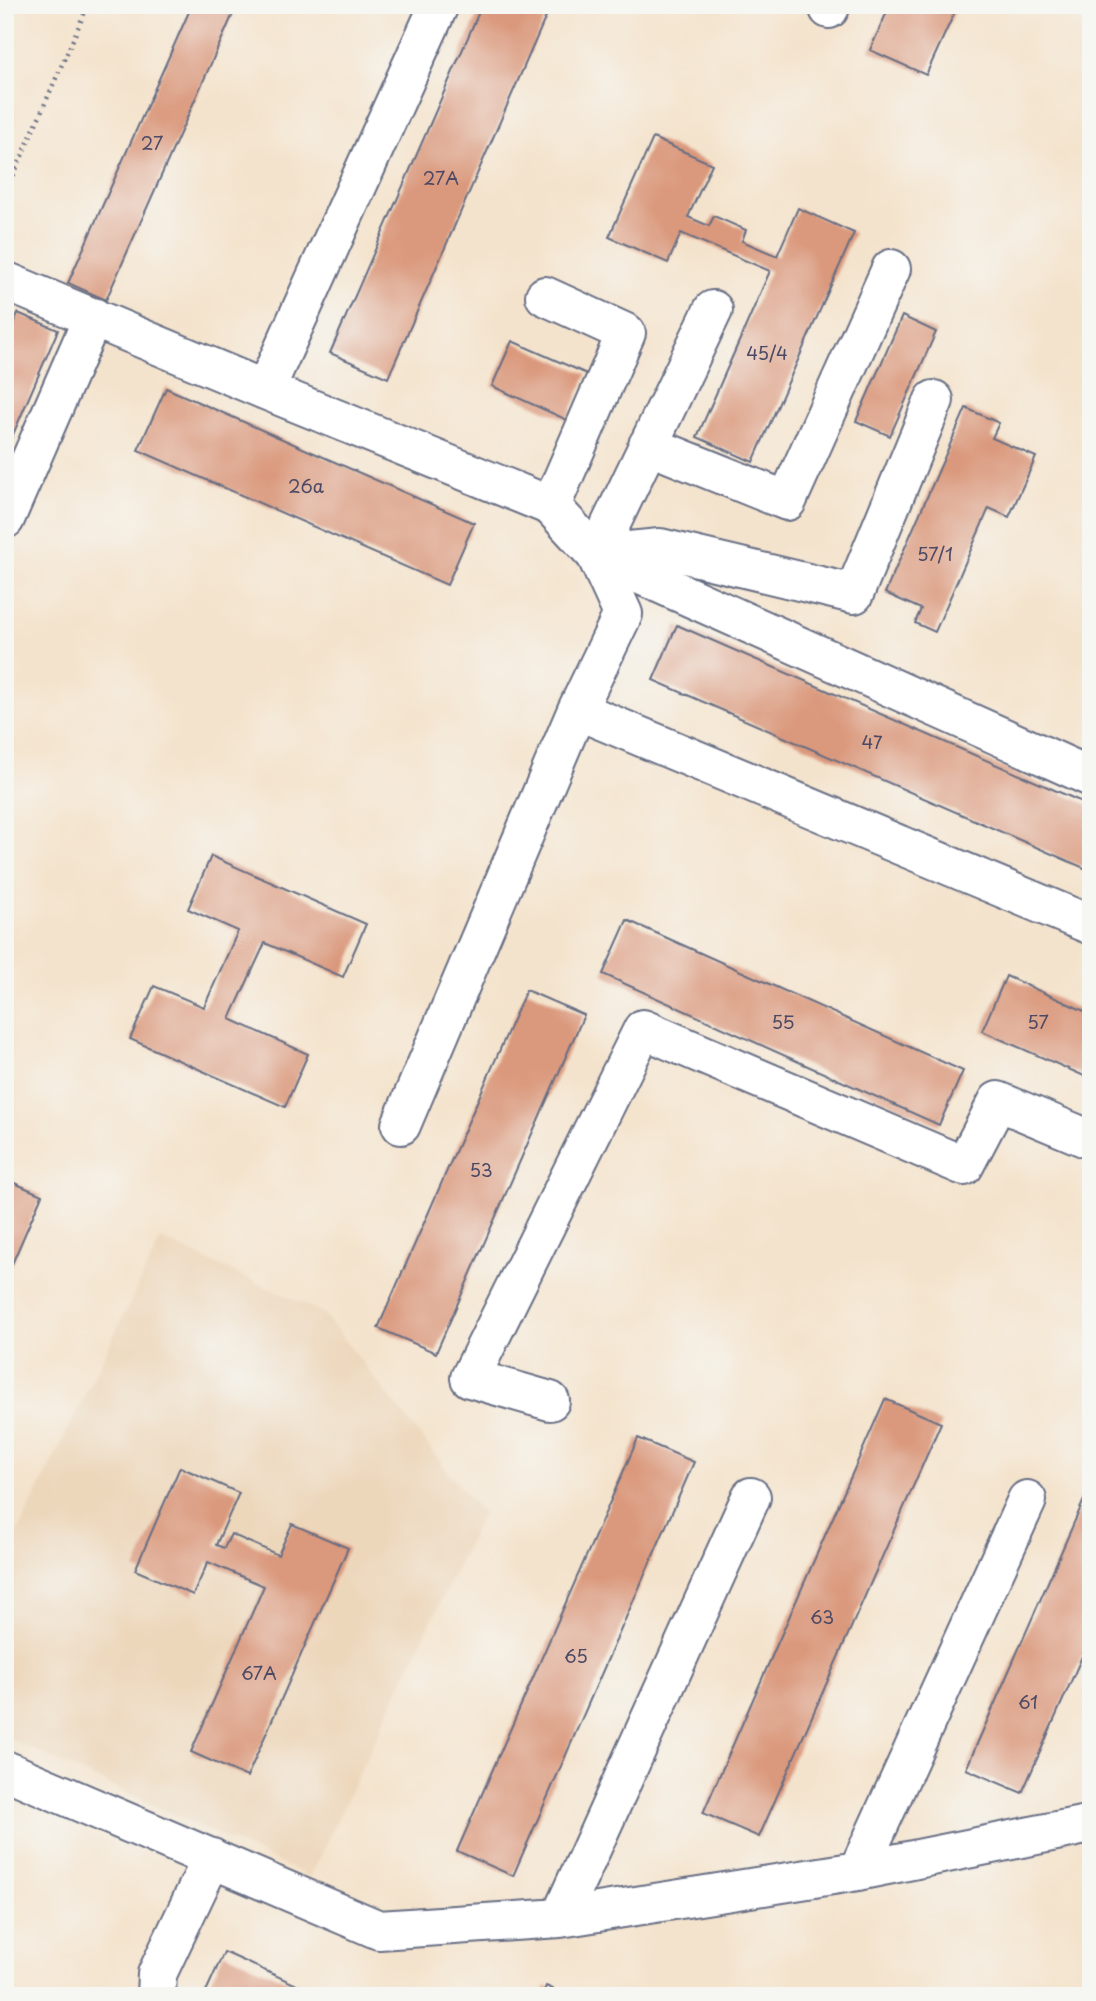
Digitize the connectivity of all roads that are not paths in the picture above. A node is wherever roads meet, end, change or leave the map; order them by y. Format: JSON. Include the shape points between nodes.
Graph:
{"nodes":[{"id":1,"x":439,"y":5,"type":"edge"},
{"id":2,"x":891,"y":270,"type":"dead end"},
{"id":3,"x":5,"y":281,"type":"edge"},
{"id":4,"x":545,"y":296,"type":"dead end"},
{"id":5,"x":713,"y":310,"type":"dead end"},
{"id":6,"x":93,"y":317,"type":"junction"},
{"id":7,"x":265,"y":390,"type":"junction"},
{"id":8,"x":934,"y":400,"type":"dead end"},
{"id":9,"x":648,"y":445,"type":"junction"},
{"id":10,"x":551,"y":506,"type":"junction"},
{"id":11,"x":5,"y":519,"type":"edge"},
{"id":12,"x":596,"y":555,"type":"junction"},
{"id":13,"x":577,"y":710,"type":"junction"},
{"id":14,"x":1091,"y":777,"type":"edge"},
{"id":15,"x":1091,"y":925,"type":"edge"},
{"id":16,"x":401,"y":1125,"type":"dead end"},
{"id":17,"x":1091,"y":1140,"type":"edge"},
{"id":18,"x":550,"y":1401,"type":"dead end"},
{"id":19,"x":751,"y":1497,"type":"dead end"},
{"id":20,"x":1027,"y":1500,"type":"dead end"},
{"id":21,"x":5,"y":1770,"type":"edge"},
{"id":22,"x":1091,"y":1824,"type":"edge"},
{"id":23,"x":212,"y":1858,"type":"junction"},
{"id":24,"x":858,"y":1871,"type":"junction"},
{"id":25,"x":560,"y":1918,"type":"junction"},
{"id":26,"x":156,"y":1996,"type":"edge"}],
"edges":[{"from":1,"to":7,"type":"lane"},
{"from":2,"to":9,"type":"lane","via":[[788,501]]},
{"from":3,"to":6,"type":"lane"},
{"from":4,"to":10,"type":"lane","via":[[626,333]]},
{"from":5,"to":9,"type":"lane"},
{"from":6,"to":7,"type":"lane"},
{"from":6,"to":11,"type":"lane"},
{"from":7,"to":10,"type":"lane"},
{"from":8,"to":12,"type":"lane","via":[[855,594],[660,548]]},
{"from":9,"to":12,"type":"lane"},
{"from":10,"to":12,"type":"lane"},
{"from":12,"to":13,"type":"lane","via":[[623,614]]},
{"from":12,"to":14,"type":"lane"},
{"from":13,"to":15,"type":"lane"},
{"from":13,"to":16,"type":"lane"},
{"from":17,"to":18,"type":"lane","via":[[998,1101],[964,1166],[643,1029],[470,1378]]},
{"from":19,"to":25,"type":"lane"},
{"from":20,"to":24,"type":"lane"},
{"from":21,"to":23,"type":"lane"},
{"from":22,"to":24,"type":"lane"},
{"from":23,"to":25,"type":"lane","via":[[379,1930]]},
{"from":23,"to":26,"type":"lane","via":[[158,1974]]},
{"from":24,"to":25,"type":"lane"}]}
